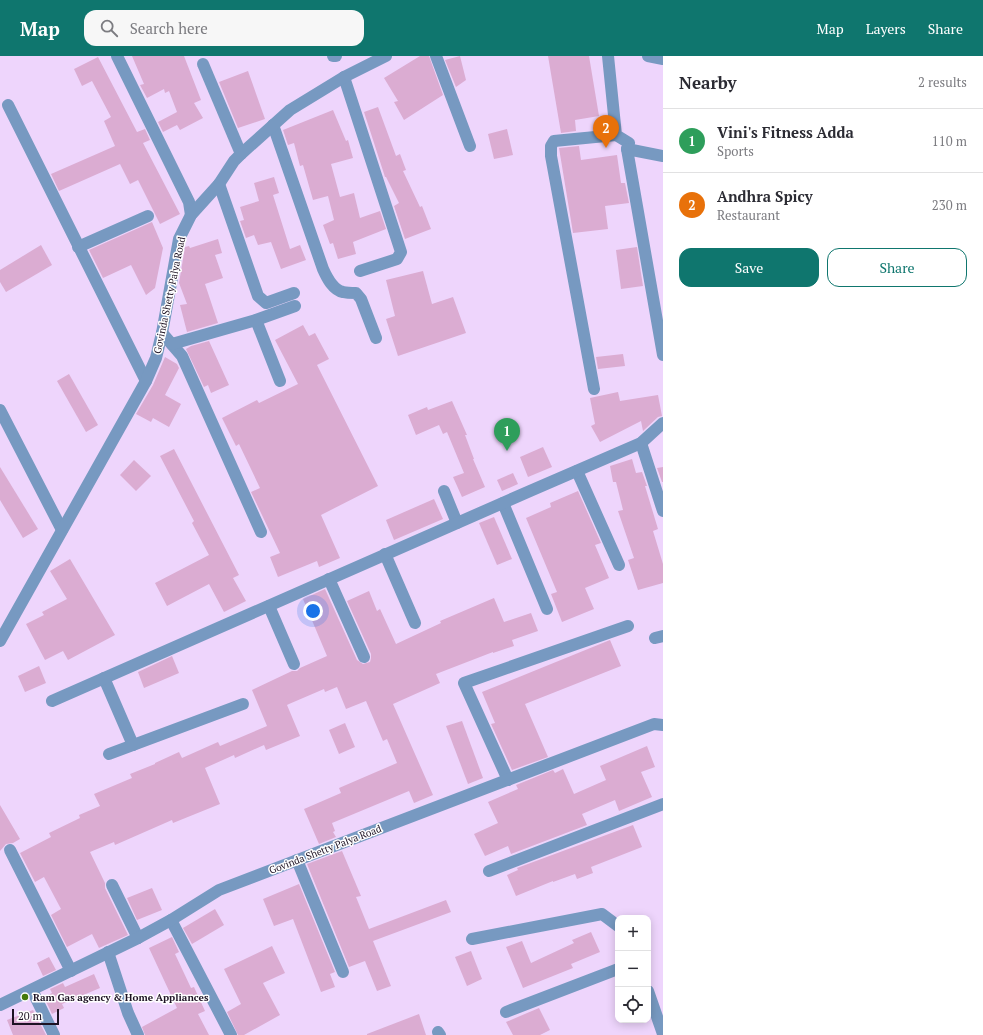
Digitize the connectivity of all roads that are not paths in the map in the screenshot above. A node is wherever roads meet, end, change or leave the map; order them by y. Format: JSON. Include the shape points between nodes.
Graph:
{"nodes":[{"id":1,"x":117,"y":56,"type":"edge"},
{"id":2,"x":386,"y":56,"type":"edge"},
{"id":3,"x":436,"y":56,"type":"edge"},
{"id":4,"x":608,"y":56,"type":"edge"},
{"id":5,"x":648,"y":56,"type":"edge"},
{"id":6,"x":663,"y":59,"type":"edge"},
{"id":7,"x":203,"y":64,"type":"dead end"},
{"id":8,"x":344,"y":77,"type":"junction"},
{"id":9,"x":8,"y":105,"type":"dead end"},
{"id":10,"x":273,"y":125,"type":"junction"},
{"id":11,"x":616,"y":135,"type":"junction"},
{"id":12,"x":470,"y":146,"type":"dead end"},
{"id":13,"x":627,"y":149,"type":"junction"},
{"id":14,"x":241,"y":154,"type":"junction"},
{"id":15,"x":663,"y":156,"type":"edge"},
{"id":16,"x":219,"y":184,"type":"junction"},
{"id":17,"x":191,"y":215,"type":"junction"},
{"id":18,"x":148,"y":216,"type":"dead end"},
{"id":19,"x":78,"y":247,"type":"junction"},
{"id":20,"x":360,"y":271,"type":"dead end"},
{"id":21,"x":294,"y":294,"type":"dead end"},
{"id":22,"x":295,"y":306,"type":"dead end"},
{"id":23,"x":256,"y":320,"type":"junction"},
{"id":24,"x":162,"y":333,"type":"junction"},
{"id":25,"x":376,"y":338,"type":"dead end"},
{"id":26,"x":172,"y":344,"type":"junction"},
{"id":27,"x":663,"y":354,"type":"edge"},
{"id":28,"x":146,"y":381,"type":"junction"},
{"id":29,"x":280,"y":381,"type":"dead end"},
{"id":30,"x":594,"y":389,"type":"dead end"},
{"id":31,"x":0,"y":410,"type":"edge"},
{"id":32,"x":663,"y":423,"type":"edge"},
{"id":33,"x":641,"y":443,"type":"junction"},
{"id":34,"x":577,"y":471,"type":"junction"},
{"id":35,"x":444,"y":491,"type":"dead end"},
{"id":36,"x":503,"y":503,"type":"junction"},
{"id":37,"x":663,"y":510,"type":"edge"},
{"id":38,"x":457,"y":523,"type":"junction"},
{"id":39,"x":62,"y":530,"type":"junction"},
{"id":40,"x":261,"y":532,"type":"dead end"},
{"id":41,"x":385,"y":554,"type":"junction"},
{"id":42,"x":619,"y":565,"type":"dead end"},
{"id":43,"x":328,"y":579,"type":"junction"},
{"id":44,"x":269,"y":606,"type":"junction"},
{"id":45,"x":547,"y":609,"type":"dead end"},
{"id":46,"x":415,"y":623,"type":"dead end"},
{"id":47,"x":628,"y":626,"type":"dead end"},
{"id":48,"x":0,"y":641,"type":"edge"},
{"id":49,"x":364,"y":657,"type":"dead end"},
{"id":50,"x":294,"y":664,"type":"dead end"},
{"id":51,"x":104,"y":678,"type":"junction"},
{"id":52,"x":52,"y":701,"type":"dead end"},
{"id":53,"x":243,"y":704,"type":"dead end"},
{"id":54,"x":663,"y":725,"type":"edge"},
{"id":55,"x":133,"y":745,"type":"junction"},
{"id":56,"x":109,"y":754,"type":"dead end"},
{"id":57,"x":508,"y":780,"type":"junction"},
{"id":58,"x":663,"y":804,"type":"edge"},
{"id":59,"x":10,"y":850,"type":"dead end"},
{"id":60,"x":297,"y":860,"type":"junction"},
{"id":61,"x":489,"y":871,"type":"dead end"},
{"id":62,"x":112,"y":885,"type":"dead end"},
{"id":63,"x":171,"y":920,"type":"junction"},
{"id":64,"x":615,"y":924,"type":"edge"},
{"id":65,"x":138,"y":938,"type":"junction"},
{"id":66,"x":472,"y":939,"type":"dead end"},
{"id":67,"x":108,"y":952,"type":"junction"},
{"id":68,"x":615,"y":970,"type":"edge"},
{"id":69,"x":71,"y":971,"type":"junction"},
{"id":70,"x":343,"y":972,"type":"dead end"},
{"id":71,"x":32,"y":990,"type":"junction"},
{"id":72,"x":651,"y":1000,"type":"edge"},
{"id":73,"x":0,"y":1005,"type":"edge"},
{"id":74,"x":506,"y":1012,"type":"dead end"},
{"id":75,"x":663,"y":1034,"type":"edge"},
{"id":76,"x":54,"y":1035,"type":"edge"},
{"id":77,"x":138,"y":1035,"type":"edge"},
{"id":78,"x":231,"y":1035,"type":"edge"}],
"edges":[{"from":1,"to":17,"type":"street","via":[[189,202]]},
{"from":2,"to":8,"type":"street","name":"Govinda Shetty Palya Road"},
{"from":3,"to":12,"type":"street"},
{"from":4,"to":11,"type":"street"},
{"from":5,"to":6,"type":"street"},
{"from":7,"to":14,"type":"street"},
{"from":8,"to":10,"type":"street","name":"Govinda Shetty Palya Road","via":[[290,110]]},
{"from":8,"to":20,"type":"street","via":[[401,252],[397,259]]},
{"from":9,"to":19,"type":"street"},
{"from":10,"to":14,"type":"street","name":"Govinda Shetty Palya Road"},
{"from":10,"to":25,"type":"street","via":[[322,269],[337,289],[344,293],[356,293],[361,299]]},
{"from":11,"to":13,"type":"street","via":[[629,143]]},
{"from":11,"to":30,"type":"street","via":[[554,141],[551,146]]},
{"from":13,"to":15,"type":"street"},
{"from":13,"to":27,"type":"street"},
{"from":14,"to":16,"type":"street","name":"Govinda Shetty Palya Road"},
{"from":16,"to":17,"type":"street","name":"Govinda Shetty Palya Road"},
{"from":16,"to":21,"type":"street","via":[[258,296],[266,303]]},
{"from":17,"to":24,"type":"street","name":"Govinda Shetty Palya Road","via":[[179,239]]},
{"from":18,"to":19,"type":"street"},
{"from":19,"to":28,"type":"street"},
{"from":22,"to":23,"type":"street"},
{"from":23,"to":26,"type":"street"},
{"from":23,"to":29,"type":"street"},
{"from":24,"to":26,"type":"street"},
{"from":24,"to":28,"type":"street","name":"Govinda Shetty Palya Road","via":[[156,358]]},
{"from":26,"to":40,"type":"street","via":[[182,356]]},
{"from":28,"to":39,"type":"street","name":"Govinda Shetty Palya Road"},
{"from":31,"to":39,"type":"street"},
{"from":32,"to":33,"type":"street"},
{"from":33,"to":34,"type":"street"},
{"from":33,"to":37,"type":"street"},
{"from":34,"to":36,"type":"street"},
{"from":34,"to":42,"type":"street"},
{"from":35,"to":38,"type":"street"},
{"from":36,"to":38,"type":"street"},
{"from":36,"to":45,"type":"street"},
{"from":38,"to":41,"type":"street"},
{"from":39,"to":48,"type":"street","name":"Govinda Shetty Palya Road"},
{"from":41,"to":43,"type":"street"},
{"from":41,"to":46,"type":"street"},
{"from":43,"to":44,"type":"street"},
{"from":43,"to":49,"type":"street"},
{"from":44,"to":50,"type":"street"},
{"from":44,"to":51,"type":"street"},
{"from":47,"to":57,"type":"street","via":[[464,683]]},
{"from":51,"to":52,"type":"street"},
{"from":51,"to":55,"type":"street"},
{"from":53,"to":55,"type":"street"},
{"from":54,"to":57,"type":"street","name":"Govinda Shetty Palya Road","via":[[654,724]]},
{"from":55,"to":56,"type":"street"},
{"from":57,"to":60,"type":"street","name":"Govinda Shetty Palya Road"},
{"from":58,"to":61,"type":"street"},
{"from":59,"to":69,"type":"street"},
{"from":60,"to":63,"type":"street","name":"Govinda Shetty Palya Road","via":[[218,890]]},
{"from":60,"to":70,"type":"street"},
{"from":62,"to":65,"type":"street"},
{"from":63,"to":65,"type":"street","name":"Govinda Shetty Palya Road"},
{"from":63,"to":78,"type":"street"},
{"from":64,"to":66,"type":"street","via":[[602,914]]},
{"from":65,"to":67,"type":"street","name":"Govinda Shetty Palya Road"},
{"from":67,"to":69,"type":"street","name":"Govinda Shetty Palya Road"},
{"from":67,"to":77,"type":"street"},
{"from":68,"to":74,"type":"street"},
{"from":69,"to":71,"type":"street","name":"Govinda Shetty Palya Road"},
{"from":71,"to":73,"type":"street","name":"Govinda Shetty Palya Road"},
{"from":71,"to":76,"type":"street"},
{"from":72,"to":75,"type":"street"}]}
